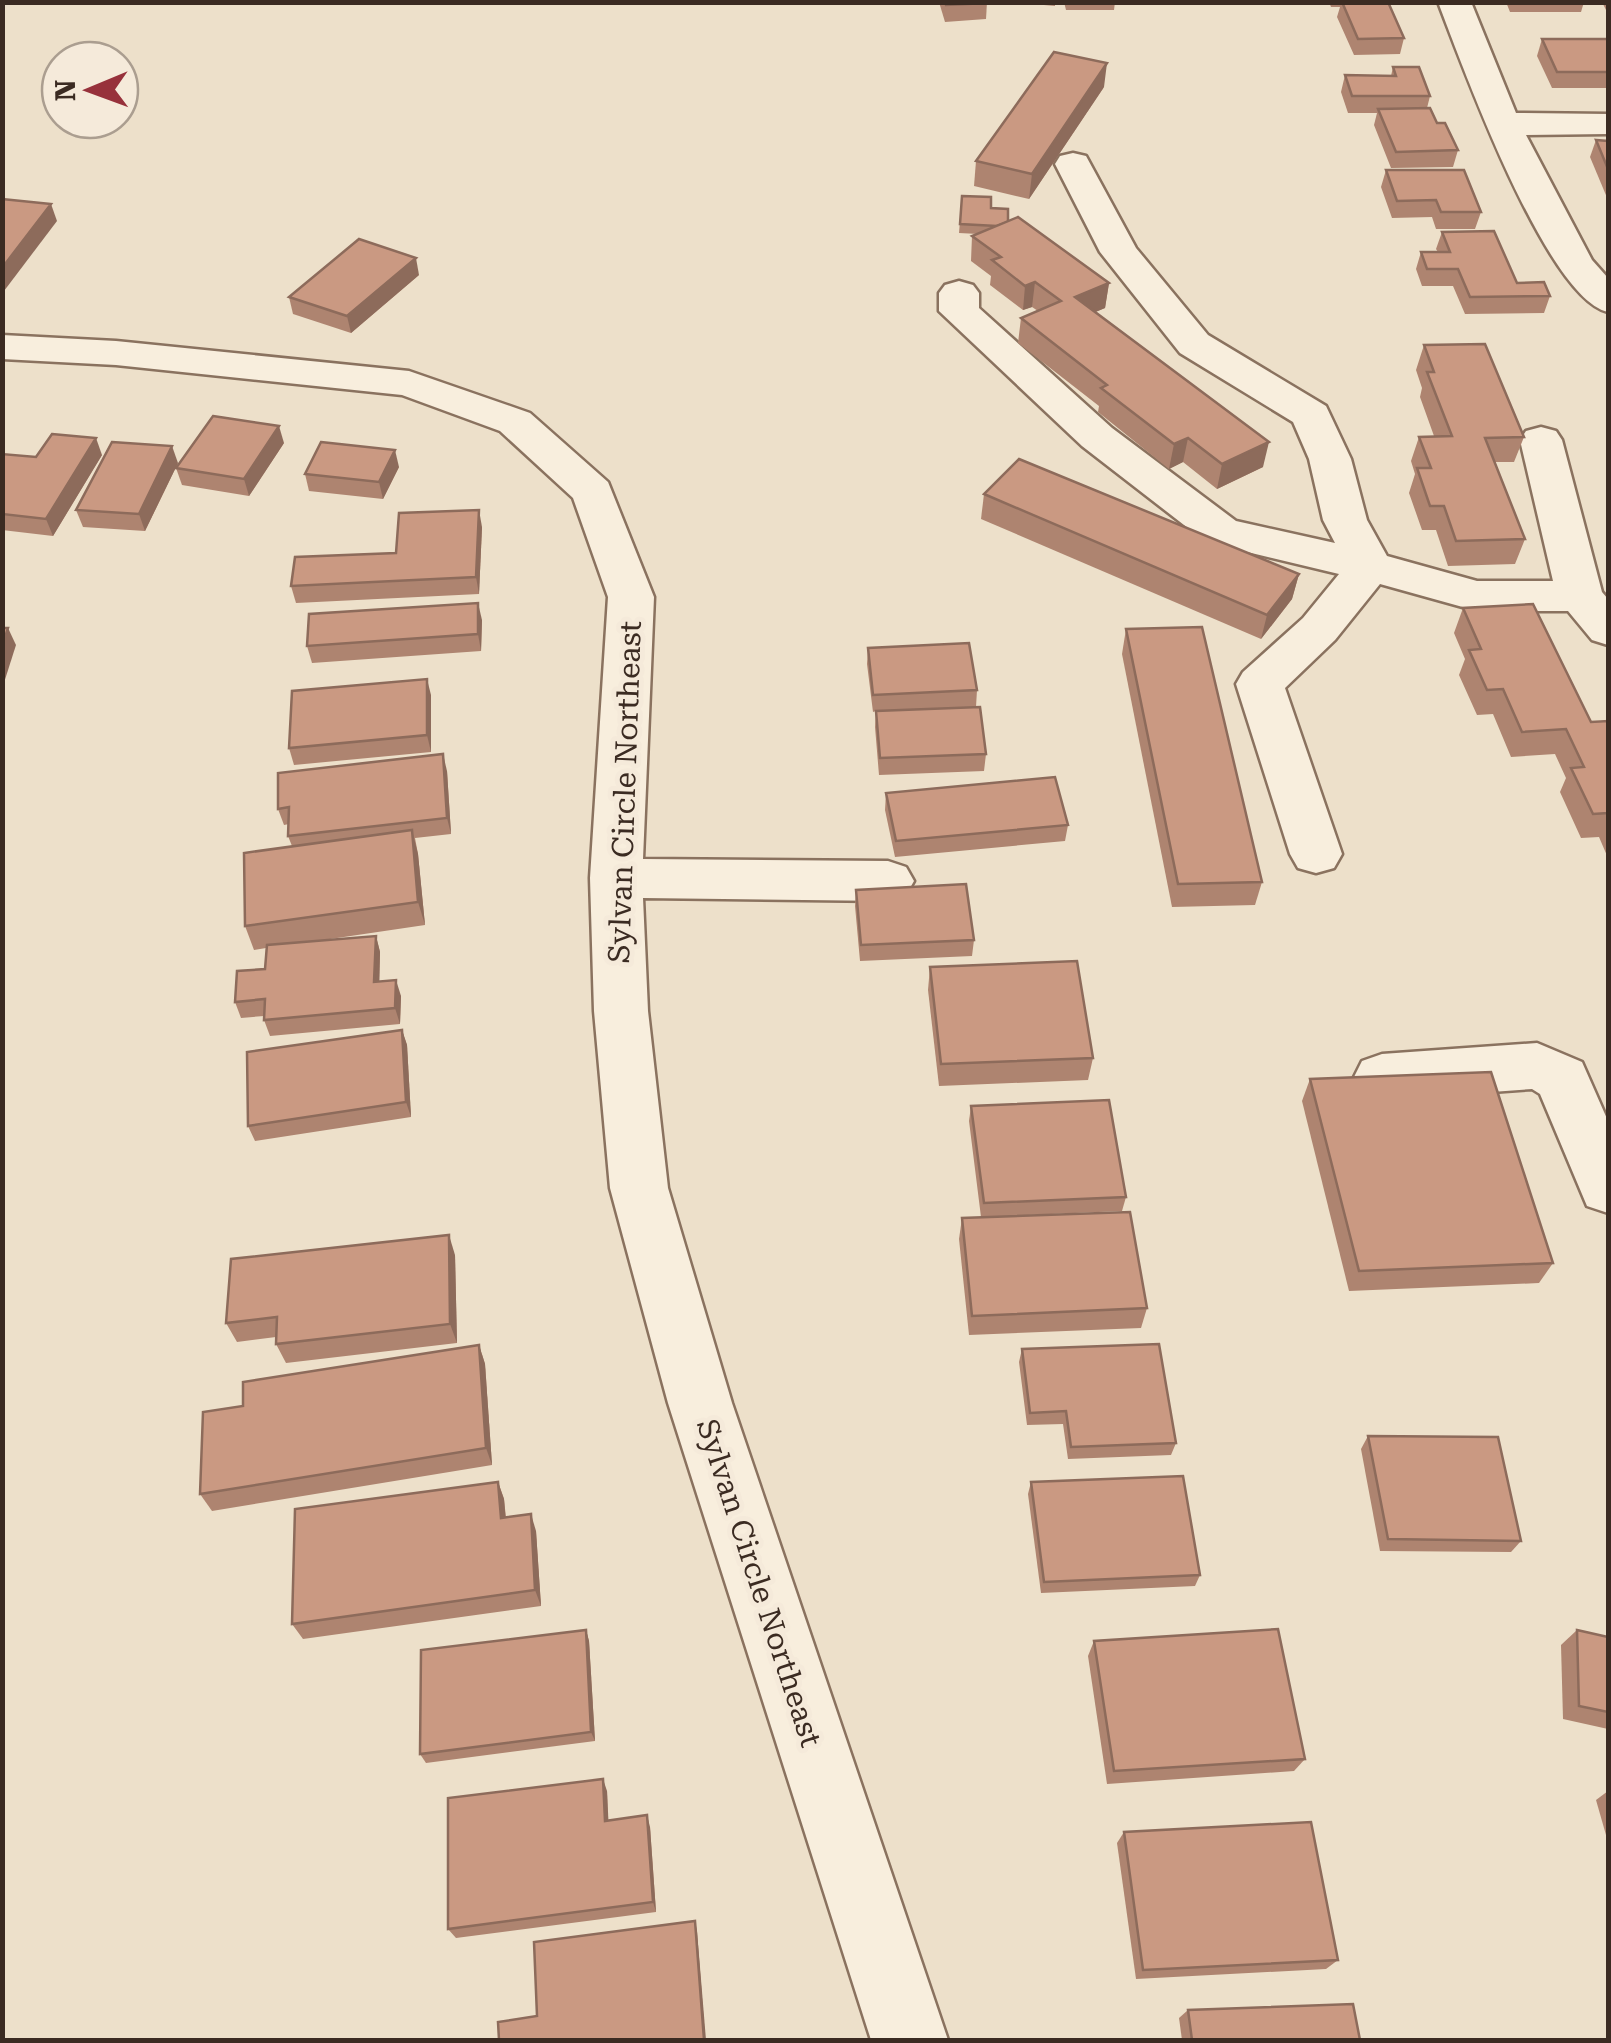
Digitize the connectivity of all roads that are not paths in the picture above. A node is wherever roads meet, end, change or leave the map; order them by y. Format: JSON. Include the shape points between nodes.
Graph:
{"nodes":[{"id":1,"x":1454,"y":2,"type":"edge"},
{"id":2,"x":1503,"y":124,"type":"junction"},
{"id":3,"x":1608,"y":124,"type":"edge"},
{"id":4,"x":1073,"y":164,"type":"dead end"},
{"id":5,"x":959,"y":293,"type":"dead end"},
{"id":6,"x":1608,"y":300,"type":"edge"},
{"id":7,"x":2,"y":347,"type":"edge"},
{"id":8,"x":1540,"y":440,"type":"dead end"},
{"id":9,"x":1370,"y":566,"type":"junction"},
{"id":10,"x":1594,"y":613,"type":"edge"},
{"id":11,"x":1316,"y":854,"type":"dead end"},
{"id":12,"x":616,"y":878,"type":"junction"},
{"id":13,"x":888,"y":882,"type":"dead end"},
{"id":14,"x":1382,"y":1076,"type":"edge"},
{"id":15,"x":1608,"y":1188,"type":"edge"},
{"id":16,"x":910,"y":2040,"type":"edge"}],
"edges":[{"from":1,"to":2,"type":"street"},
{"from":2,"to":3,"type":"street"},
{"from":2,"to":6,"type":"street","via":[[1574,265]]},
{"from":4,"to":9,"type":"street","via":[[1119,252],[1194,344],[1311,415],[1345,520]]},
{"from":5,"to":9,"type":"street","via":[[959,310],[1096,437],[1222,532]]},
{"from":7,"to":12,"type":"street","name":"Sylvan Circle Northeast","via":[[409,383],[515,422],[593,492],[630,597]]},
{"from":8,"to":10,"type":"street"},
{"from":9,"to":10,"type":"street","via":[[1477,596]]},
{"from":9,"to":11,"type":"street","via":[[1260,684]]},
{"from":12,"to":13,"type":"street"},
{"from":12,"to":16,"type":"street","name":"Sylvan Circle Northeast","via":[[639,1188],[700,1402]]},
{"from":14,"to":15,"type":"street","via":[[1552,1070],[1562,1078]]}]}
